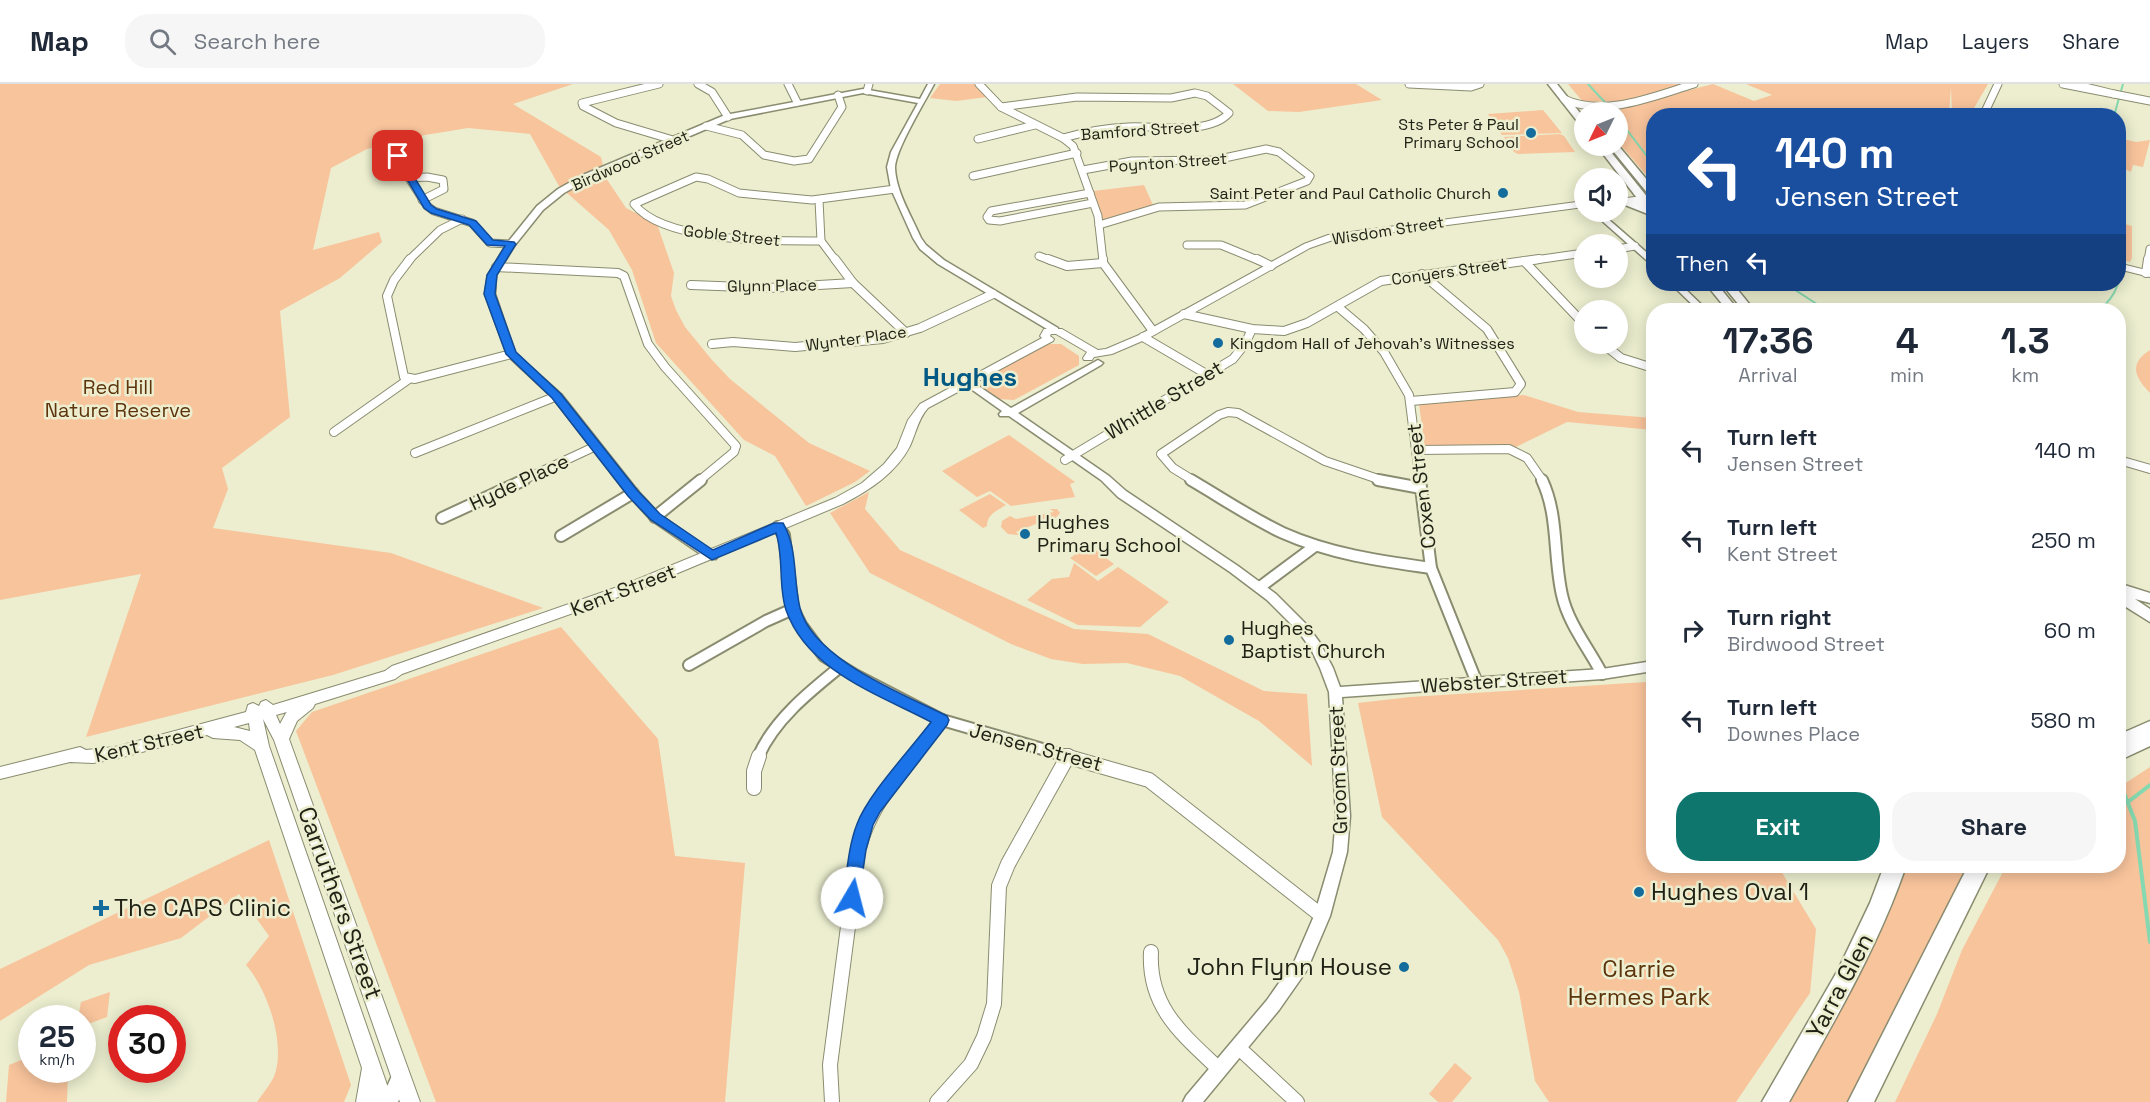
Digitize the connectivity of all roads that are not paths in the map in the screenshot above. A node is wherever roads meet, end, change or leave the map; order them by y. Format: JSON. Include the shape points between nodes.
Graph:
{"nodes":[{"id":1,"x":659,"y":84,"type":"edge"},
{"id":2,"x":698,"y":84,"type":"edge"},
{"id":3,"x":788,"y":84,"type":"edge"},
{"id":4,"x":930,"y":84,"type":"edge"},
{"id":5,"x":979,"y":84,"type":"edge"},
{"id":6,"x":1409,"y":84,"type":"edge"},
{"id":7,"x":1480,"y":84,"type":"edge"},
{"id":8,"x":1552,"y":84,"type":"edge"},
{"id":9,"x":1563,"y":84,"type":"edge"},
{"id":10,"x":1694,"y":84,"type":"edge"},
{"id":11,"x":1998,"y":84,"type":"edge"},
{"id":12,"x":2063,"y":84,"type":"edge"},
{"id":13,"x":2073,"y":84,"type":"edge"},
{"id":14,"x":868,"y":87,"type":"edge"},
{"id":15,"x":2114,"y":94,"type":"junction"},
{"id":16,"x":838,"y":95,"type":"junction"},
{"id":17,"x":921,"y":101,"type":"junction"},
{"id":18,"x":2150,"y":101,"type":"edge"},
{"id":19,"x":797,"y":102,"type":"junction"},
{"id":20,"x":1574,"y":102,"type":"edge"},
{"id":21,"x":1628,"y":104,"type":"edge"},
{"id":22,"x":1001,"y":107,"type":"junction"},
{"id":23,"x":1574,"y":108,"type":"edge"},
{"id":24,"x":1987,"y":108,"type":"edge"},
{"id":25,"x":728,"y":117,"type":"junction"},
{"id":26,"x":1035,"y":125,"type":"junction"},
{"id":27,"x":706,"y":126,"type":"junction"},
{"id":28,"x":1063,"y":138,"type":"junction"},
{"id":29,"x":978,"y":139,"type":"dead end"},
{"id":30,"x":673,"y":140,"type":"junction"},
{"id":31,"x":396,"y":151,"type":"dead end"},
{"id":32,"x":1077,"y":153,"type":"junction"},
{"id":33,"x":1609,"y":156,"type":"edge"},
{"id":34,"x":1621,"y":156,"type":"edge"},
{"id":35,"x":1083,"y":170,"type":"junction"},
{"id":36,"x":973,"y":176,"type":"dead end"},
{"id":37,"x":409,"y":178,"type":"junction"},
{"id":38,"x":1634,"y":187,"type":"junction"},
{"id":39,"x":895,"y":189,"type":"junction"},
{"id":40,"x":1090,"y":193,"type":"junction"},
{"id":41,"x":1646,"y":193,"type":"edge"},
{"id":42,"x":1628,"y":195,"type":"edge"},
{"id":43,"x":1646,"y":195,"type":"edge"},
{"id":44,"x":1646,"y":197,"type":"edge"},
{"id":45,"x":1628,"y":199,"type":"edge"},
{"id":46,"x":422,"y":200,"type":"junction"},
{"id":47,"x":819,"y":200,"type":"junction"},
{"id":48,"x":1628,"y":202,"type":"edge"},
{"id":49,"x":1094,"y":203,"type":"junction"},
{"id":50,"x":1574,"y":205,"type":"edge"},
{"id":51,"x":1646,"y":209,"type":"edge"},
{"id":52,"x":462,"y":219,"type":"junction"},
{"id":53,"x":1607,"y":222,"type":"edge"},
{"id":54,"x":1099,"y":225,"type":"junction"},
{"id":55,"x":820,"y":241,"type":"junction"},
{"id":56,"x":511,"y":244,"type":"junction"},
{"id":57,"x":1187,"y":245,"type":"dead end"},
{"id":58,"x":1635,"y":246,"type":"junction"},
{"id":59,"x":1628,"y":247,"type":"edge"},
{"id":60,"x":2150,"y":249,"type":"edge"},
{"id":61,"x":1574,"y":254,"type":"edge"},
{"id":62,"x":1039,"y":256,"type":"dead end"},
{"id":63,"x":1646,"y":256,"type":"edge"},
{"id":64,"x":1524,"y":261,"type":"junction"},
{"id":65,"x":1103,"y":263,"type":"junction"},
{"id":66,"x":1271,"y":266,"type":"junction"},
{"id":67,"x":496,"y":267,"type":"junction"},
{"id":68,"x":2126,"y":272,"type":"edge"},
{"id":69,"x":1422,"y":274,"type":"junction"},
{"id":70,"x":2149,"y":277,"type":"edge"},
{"id":71,"x":853,"y":283,"type":"junction"},
{"id":72,"x":691,"y":285,"type":"dead end"},
{"id":73,"x":1683,"y":291,"type":"edge"},
{"id":74,"x":1717,"y":291,"type":"edge"},
{"id":75,"x":1733,"y":291,"type":"edge"},
{"id":76,"x":993,"y":294,"type":"junction"},
{"id":77,"x":1696,"y":303,"type":"edge"},
{"id":78,"x":1727,"y":303,"type":"edge"},
{"id":79,"x":1743,"y":303,"type":"edge"},
{"id":80,"x":1338,"y":307,"type":"junction"},
{"id":81,"x":1184,"y":314,"type":"junction"},
{"id":82,"x":1574,"y":314,"type":"edge"},
{"id":83,"x":1252,"y":330,"type":"junction"},
{"id":84,"x":906,"y":333,"type":"junction"},
{"id":85,"x":1148,"y":334,"type":"junction"},
{"id":86,"x":1051,"y":335,"type":"junction"},
{"id":87,"x":712,"y":344,"type":"dead end"},
{"id":88,"x":511,"y":354,"type":"junction"},
{"id":89,"x":1616,"y":354,"type":"edge"},
{"id":90,"x":1096,"y":358,"type":"junction"},
{"id":91,"x":1646,"y":366,"type":"edge"},
{"id":92,"x":1208,"y":375,"type":"junction"},
{"id":93,"x":409,"y":380,"type":"junction"},
{"id":94,"x":961,"y":383,"type":"junction"},
{"id":95,"x":556,"y":396,"type":"junction"},
{"id":96,"x":1411,"y":401,"type":"junction"},
{"id":97,"x":1005,"y":412,"type":"junction"},
{"id":98,"x":334,"y":432,"type":"dead end"},
{"id":99,"x":596,"y":446,"type":"junction"},
{"id":100,"x":1417,"y":450,"type":"junction"},
{"id":101,"x":415,"y":453,"type":"dead end"},
{"id":102,"x":1069,"y":458,"type":"junction"},
{"id":103,"x":2126,"y":462,"type":"dead end"},
{"id":104,"x":2150,"y":469,"type":"edge"},
{"id":105,"x":1421,"y":488,"type":"junction"},
{"id":106,"x":633,"y":493,"type":"junction"},
{"id":107,"x":655,"y":517,"type":"junction"},
{"id":108,"x":442,"y":518,"type":"dead end"},
{"id":109,"x":778,"y":526,"type":"junction"},
{"id":110,"x":561,"y":536,"type":"dead end"},
{"id":111,"x":1315,"y":546,"type":"junction"},
{"id":112,"x":712,"y":556,"type":"junction"},
{"id":113,"x":1431,"y":568,"type":"junction"},
{"id":114,"x":1260,"y":586,"type":"junction"},
{"id":115,"x":2126,"y":590,"type":"edge"},
{"id":116,"x":2150,"y":598,"type":"edge"},
{"id":117,"x":2126,"y":600,"type":"edge"},
{"id":118,"x":793,"y":609,"type":"junction"},
{"id":119,"x":2150,"y":616,"type":"edge"},
{"id":120,"x":689,"y":665,"type":"dead end"},
{"id":121,"x":840,"y":667,"type":"junction"},
{"id":122,"x":1646,"y":667,"type":"edge"},
{"id":123,"x":397,"y":670,"type":"junction"},
{"id":124,"x":1602,"y":674,"type":"junction"},
{"id":125,"x":1477,"y":683,"type":"junction"},
{"id":126,"x":1335,"y":692,"type":"junction"},
{"id":127,"x":320,"y":697,"type":"junction"},
{"id":128,"x":260,"y":711,"type":"junction"},
{"id":129,"x":942,"y":720,"type":"junction"},
{"id":130,"x":2150,"y":728,"type":"edge"},
{"id":131,"x":195,"y":732,"type":"junction"},
{"id":132,"x":2150,"y":737,"type":"edge"},
{"id":133,"x":282,"y":739,"type":"junction"},
{"id":134,"x":2126,"y":742,"type":"edge"},
{"id":135,"x":2126,"y":744,"type":"edge"},
{"id":136,"x":261,"y":747,"type":"junction"},
{"id":137,"x":1068,"y":755,"type":"junction"},
{"id":138,"x":72,"y":756,"type":"junction"},
{"id":139,"x":0,"y":773,"type":"edge"},
{"id":140,"x":754,"y":788,"type":"dead end"},
{"id":141,"x":1892,"y":873,"type":"edge"},
{"id":142,"x":1976,"y":873,"type":"edge"},
{"id":143,"x":1322,"y":916,"type":"junction"},
{"id":144,"x":1151,"y":952,"type":"dead end"},
{"id":145,"x":1239,"y":1048,"type":"junction"},
{"id":146,"x":371,"y":1068,"type":"junction"},
{"id":147,"x":1219,"y":1069,"type":"junction"},
{"id":148,"x":400,"y":1075,"type":"junction"},
{"id":149,"x":366,"y":1102,"type":"edge"},
{"id":150,"x":383,"y":1102,"type":"edge"},
{"id":151,"x":389,"y":1102,"type":"edge"},
{"id":152,"x":410,"y":1102,"type":"edge"},
{"id":153,"x":832,"y":1102,"type":"edge"},
{"id":154,"x":937,"y":1102,"type":"edge"},
{"id":155,"x":1192,"y":1102,"type":"edge"},
{"id":156,"x":1297,"y":1102,"type":"edge"},
{"id":157,"x":1775,"y":1102,"type":"edge"},
{"id":158,"x":1861,"y":1102,"type":"edge"}],
"edges":[{"from":1,"to":30,"type":"street","via":[[582,103],[609,121]]},
{"from":2,"to":25,"type":"street","via":[[712,92]]},
{"from":3,"to":19,"type":"street"},
{"from":4,"to":17,"type":"street"},
{"from":5,"to":22,"type":"street"},
{"from":6,"to":7,"type":"street"},
{"from":8,"to":23,"type":"main road"},
{"from":9,"to":20,"type":"main road"},
{"from":10,"to":21,"type":"street"},
{"from":11,"to":24,"type":"street"},
{"from":12,"to":15,"type":"street"},
{"from":13,"to":15,"type":"street"},
{"from":14,"to":16,"type":"street","name":"Birdwood Street"},
{"from":14,"to":17,"type":"street","name":"Birdwood Street"},
{"from":15,"to":18,"type":"street"},
{"from":16,"to":19,"type":"street","name":"Birdwood Street"},
{"from":16,"to":27,"type":"street","via":[[842,107],[809,159],[764,154],[742,135]]},
{"from":17,"to":39,"type":"street","via":[[892,162]]},
{"from":19,"to":25,"type":"street","name":"Birdwood Street"},
{"from":22,"to":26,"type":"street"},
{"from":22,"to":28,"type":"street","name":"Bamford Street","via":[[1077,97],[1171,98],[1195,93],[1208,96],[1229,113],[1224,119],[1203,126],[1128,127]]},
{"from":25,"to":27,"type":"street","name":"Birdwood Street"},
{"from":26,"to":28,"type":"street"},
{"from":26,"to":29,"type":"street"},
{"from":27,"to":30,"type":"street","name":"Birdwood Street"},
{"from":28,"to":32,"type":"street"},
{"from":30,"to":56,"type":"street","name":"Birdwood Street","via":[[591,175],[549,199]]},
{"from":31,"to":37,"type":"street"},
{"from":32,"to":35,"type":"street"},
{"from":32,"to":36,"type":"street"},
{"from":33,"to":38,"type":"main road"},
{"from":34,"to":41,"type":"main road"},
{"from":35,"to":40,"type":"street"},
{"from":35,"to":54,"type":"street","name":"Poynton Street","via":[[1132,161],[1215,160],[1266,149],[1279,152],[1310,176],[1307,181],[1245,205],[1159,207]]},
{"from":37,"to":46,"type":"street"},
{"from":37,"to":46,"type":"street","via":[[442,180],[444,189]]},
{"from":38,"to":42,"type":"main road"},
{"from":38,"to":43,"type":"main road"},
{"from":39,"to":47,"type":"street","name":"Goble Street"},
{"from":39,"to":76,"type":"street","via":[[923,247]]},
{"from":40,"to":49,"type":"street"},
{"from":40,"to":49,"type":"street","via":[[991,211],[987,217],[1000,221]]},
{"from":44,"to":45,"type":"main road"},
{"from":46,"to":52,"type":"street","via":[[434,211]]},
{"from":47,"to":55,"type":"street"},
{"from":47,"to":55,"type":"street","name":"Goble Street","via":[[740,193],[696,177],[634,206],[690,233]]},
{"from":48,"to":51,"type":"main road"},
{"from":49,"to":54,"type":"street"},
{"from":50,"to":66,"type":"main road","name":"Wisdom Street","via":[[1331,237]]},
{"from":52,"to":56,"type":"street","via":[[472,223],[490,243]]},
{"from":52,"to":93,"type":"street","via":[[434,235],[388,289],[404,377]]},
{"from":53,"to":58,"type":"street"},
{"from":54,"to":65,"type":"street"},
{"from":55,"to":71,"type":"street"},
{"from":56,"to":67,"type":"street","name":"Birdwood Street"},
{"from":57,"to":66,"type":"street","via":[[1232,247]]},
{"from":58,"to":59,"type":"street"},
{"from":58,"to":63,"type":"street"},
{"from":60,"to":70,"type":"street"},
{"from":61,"to":64,"type":"street","name":"Conyers Street"},
{"from":62,"to":65,"type":"street","via":[[1067,266]]},
{"from":64,"to":69,"type":"street","name":"Conyers Street"},
{"from":64,"to":82,"type":"street"},
{"from":65,"to":85,"type":"street"},
{"from":66,"to":81,"type":"main road","name":"Wisdom Street"},
{"from":67,"to":88,"type":"street","name":"Birdwood Street","via":[[490,294]]},
{"from":67,"to":107,"type":"street","via":[[624,276],[648,344],[732,439],[734,452]]},
{"from":68,"to":70,"type":"main road"},
{"from":69,"to":80,"type":"street","name":"Conyers Street","via":[[1381,281]]},
{"from":69,"to":96,"type":"street","via":[[1487,329],[1521,384],[1515,392]]},
{"from":71,"to":72,"type":"street","name":"Glynn Place","via":[[768,288]]},
{"from":71,"to":84,"type":"street"},
{"from":73,"to":77,"type":"street"},
{"from":74,"to":78,"type":"main road"},
{"from":75,"to":79,"type":"main road"},
{"from":76,"to":84,"type":"street","name":"Wynter Place"},
{"from":76,"to":86,"type":"street","via":[[1031,317]]},
{"from":80,"to":83,"type":"street","name":"Conyers Street","via":[[1291,330]]},
{"from":80,"to":96,"type":"street","name":"Coxen Street","via":[[1384,352]]},
{"from":81,"to":83,"type":"street","name":"Conyers Street"},
{"from":81,"to":85,"type":"main road","name":"Wisdom Street"},
{"from":83,"to":92,"type":"street","name":"Whittle Street","via":[[1239,353]]},
{"from":84,"to":87,"type":"street","name":"Wynter Place","via":[[797,347]]},
{"from":85,"to":90,"type":"main road","name":"Wisdom Street"},
{"from":85,"to":92,"type":"street"},
{"from":86,"to":90,"type":"main road"},
{"from":86,"to":94,"type":"main road","name":"Kent Street"},
{"from":88,"to":93,"type":"street"},
{"from":88,"to":95,"type":"street","name":"Birdwood Street"},
{"from":89,"to":91,"type":"street"},
{"from":90,"to":97,"type":"street","name":"Wisdom Street"},
{"from":92,"to":102,"type":"street","name":"Whittle Street"},
{"from":93,"to":98,"type":"street"},
{"from":94,"to":97,"type":"street","name":"Groom Street"},
{"from":94,"to":109,"type":"main road","name":"Kent Street","via":[[926,398],[916,407],[898,452],[880,476]]},
{"from":95,"to":99,"type":"street","name":"Birdwood Street"},
{"from":95,"to":101,"type":"street"},
{"from":96,"to":100,"type":"street","name":"Coxen Street"},
{"from":97,"to":102,"type":"street","name":"Groom Street"},
{"from":99,"to":106,"type":"street","name":"Birdwood Street"},
{"from":99,"to":108,"type":"street","name":"Hyde Place"},
{"from":100,"to":105,"type":"street","name":"Coxen Street"},
{"from":100,"to":124,"type":"street","via":[[1509,449],[1529,459],[1552,507],[1563,598]]},
{"from":102,"to":114,"type":"street","name":"Groom Street","via":[[1099,483],[1122,494]]},
{"from":103,"to":104,"type":"street"},
{"from":105,"to":111,"type":"street","via":[[1367,479],[1332,466],[1238,413],[1219,415],[1161,454],[1170,465],[1238,510]]},
{"from":105,"to":113,"type":"street","name":"Coxen Street"},
{"from":106,"to":107,"type":"street","name":"Birdwood Street"},
{"from":106,"to":110,"type":"street"},
{"from":107,"to":112,"type":"street","name":"Birdwood Street"},
{"from":109,"to":112,"type":"main road","name":"Kent Street"},
{"from":109,"to":118,"type":"street","name":"Jensen Street","via":[[783,535]]},
{"from":111,"to":113,"type":"street","via":[[1367,559]]},
{"from":111,"to":114,"type":"street"},
{"from":112,"to":123,"type":"main road","name":"Kent Street"},
{"from":113,"to":125,"type":"street","name":"Coxen Street"},
{"from":114,"to":126,"type":"street","name":"Groom Street","via":[[1281,603],[1318,649]]},
{"from":115,"to":116,"type":"main road"},
{"from":117,"to":119,"type":"main road"},
{"from":118,"to":120,"type":"street"},
{"from":118,"to":121,"type":"street","name":"Jensen Street","via":[[824,656]]},
{"from":121,"to":129,"type":"street","name":"Jensen Street"},
{"from":121,"to":140,"type":"street","via":[[794,706],[777,728],[753,768]]},
{"from":122,"to":124,"type":"street","name":"Webster Street"},
{"from":123,"to":127,"type":"main road","name":"Kent Street"},
{"from":123,"to":128,"type":"main road","name":"Kent Street","via":[[389,669]]},
{"from":124,"to":125,"type":"street","name":"Webster Street"},
{"from":125,"to":126,"type":"street","name":"Webster Street"},
{"from":126,"to":143,"type":"street","name":"Groom Street","via":[[1343,816],[1340,852]]},
{"from":127,"to":128,"type":"main road","name":"Kent Street"},
{"from":127,"to":133,"type":"main road","via":[[296,712]]},
{"from":128,"to":131,"type":"main road","name":"Kent Street"},
{"from":128,"to":133,"type":"main road","name":"Carruthers Street"},
{"from":128,"to":136,"type":"main road","name":"Carruthers Street"},
{"from":128,"to":138,"type":"main road","name":"Kent Street"},
{"from":129,"to":137,"type":"street","name":"Jensen Street"},
{"from":129,"to":153,"type":"street","via":[[865,824],[858,850],[830,1065]]},
{"from":130,"to":134,"type":"main road"},
{"from":131,"to":136,"type":"main road","via":[[243,734]]},
{"from":131,"to":138,"type":"main road","name":"Kent Street","via":[[83,758]]},
{"from":132,"to":135,"type":"highway"},
{"from":133,"to":148,"type":"main road","name":"Carruthers Street"},
{"from":136,"to":146,"type":"main road","name":"Carruthers Street"},
{"from":137,"to":143,"type":"street","name":"Jensen Street","via":[[1149,780]]},
{"from":137,"to":154,"type":"street","via":[[999,886],[994,1004],[984,1036],[970,1064]]},
{"from":138,"to":139,"type":"main road","name":"Kent Street"},
{"from":141,"to":157,"type":"highway","name":"Yarra Glen","via":[[1846,978]]},
{"from":142,"to":158,"type":"highway"},
{"from":143,"to":145,"type":"street","name":"Groom Street","via":[[1301,965]]},
{"from":144,"to":147,"type":"street","via":[[1150,982],[1164,1012]]},
{"from":145,"to":147,"type":"street","name":"Groom Street"},
{"from":145,"to":156,"type":"street"},
{"from":146,"to":149,"type":"main road"},
{"from":146,"to":150,"type":"main road","name":"Carruthers Street"},
{"from":147,"to":155,"type":"street","name":"Groom Street"},
{"from":148,"to":151,"type":"street"},
{"from":148,"to":152,"type":"main road","name":"Carruthers Street"}]}
